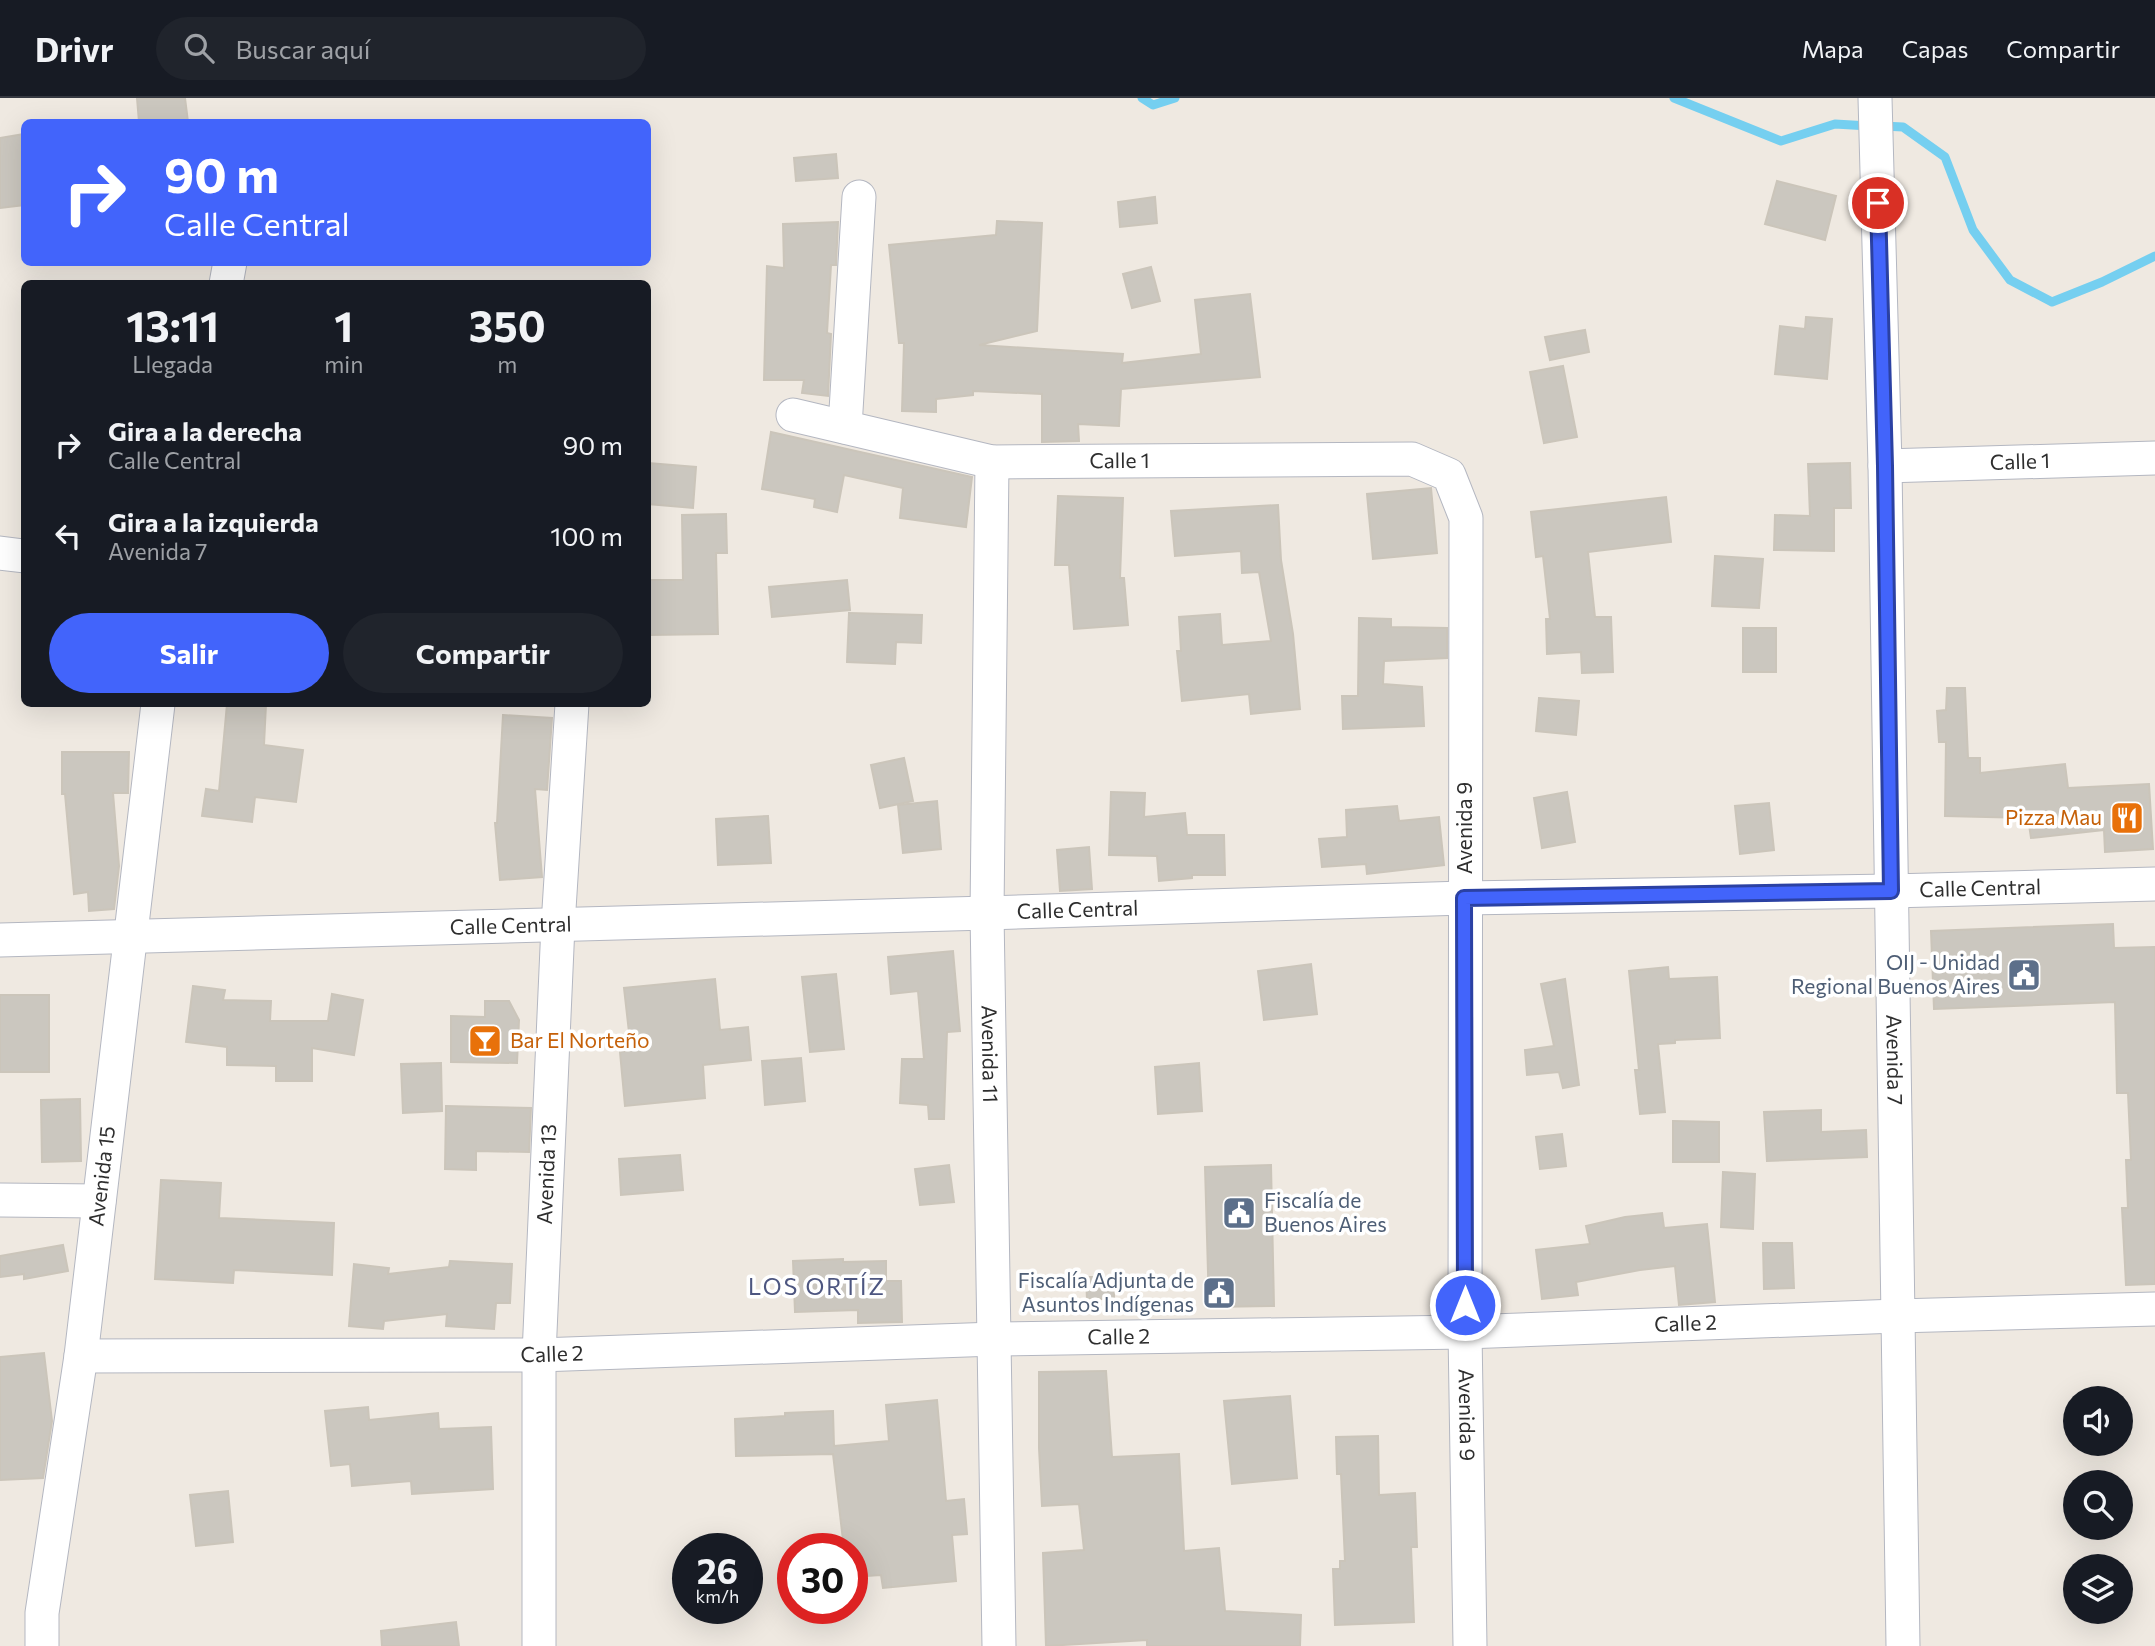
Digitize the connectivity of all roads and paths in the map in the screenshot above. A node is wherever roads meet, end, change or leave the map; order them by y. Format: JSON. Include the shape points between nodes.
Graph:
{"nodes":[{"id":1,"x":1875,"y":98,"type":"edge"},
{"id":2,"x":859,"y":197,"type":"dead end"},
{"id":3,"x":793,"y":415,"type":"dead end"},
{"id":4,"x":845,"y":427,"type":"junction"},
{"id":5,"x":2155,"y":458,"type":"edge"},
{"id":6,"x":992,"y":462,"type":"junction"},
{"id":7,"x":1885,"y":466,"type":"junction"},
{"id":8,"x":1449,"y":475,"type":"joint"},
{"id":9,"x":0,"y":553,"type":"edge"},
{"id":10,"x":21,"y":556,"type":"edge"},
{"id":11,"x":158,"y":707,"type":"edge"},
{"id":12,"x":572,"y":707,"type":"edge"},
{"id":13,"x":2155,"y":884,"type":"edge"},
{"id":14,"x":1891,"y":891,"type":"junction"},
{"id":15,"x":1464,"y":898,"type":"junction"},
{"id":16,"x":987,"y":914,"type":"junction"},
{"id":17,"x":558,"y":925,"type":"junction"},
{"id":18,"x":131,"y":936,"type":"junction"},
{"id":19,"x":0,"y":940,"type":"edge"},
{"id":20,"x":0,"y":1200,"type":"edge"},
{"id":21,"x":99,"y":1201,"type":"junction"},
{"id":22,"x":2155,"y":1309,"type":"edge"},
{"id":23,"x":1898,"y":1315,"type":"junction"},
{"id":24,"x":1465,"y":1332,"type":"junction"},
{"id":25,"x":995,"y":1339,"type":"junction"},
{"id":26,"x":539,"y":1355,"type":"junction"},
{"id":27,"x":81,"y":1356,"type":"junction"},
{"id":28,"x":42,"y":1646,"type":"edge"},
{"id":29,"x":539,"y":1646,"type":"edge"},
{"id":30,"x":999,"y":1646,"type":"edge"},
{"id":31,"x":1470,"y":1646,"type":"edge"},
{"id":32,"x":1903,"y":1646,"type":"edge"}],
"edges":[{"from":1,"to":7,"type":"street","name":"Avenida 7"},
{"from":2,"to":4,"type":"street"},
{"from":3,"to":4,"type":"street","name":"Calle 1"},
{"from":4,"to":6,"type":"street","name":"Calle 1"},
{"from":5,"to":7,"type":"street","name":"Calle 1"},
{"from":6,"to":8,"type":"street","name":"Calle 1","via":[[1412,459]]},
{"from":6,"to":16,"type":"street","name":"Avenida 11"},
{"from":7,"to":14,"type":"street","name":"Avenida 7"},
{"from":8,"to":15,"type":"street","name":"Avenida 9","via":[[1466,518]]},
{"from":9,"to":10,"type":"street"},
{"from":11,"to":18,"type":"street","name":"Avenida 15"},
{"from":12,"to":17,"type":"street","name":"Avenida 13"},
{"from":13,"to":14,"type":"street","name":"Calle Central"},
{"from":14,"to":15,"type":"street","name":"Calle Central"},
{"from":14,"to":23,"type":"street","name":"Avenida 7"},
{"from":15,"to":16,"type":"street","name":"Calle Central"},
{"from":15,"to":24,"type":"street","name":"Avenida 9"},
{"from":16,"to":17,"type":"street","name":"Calle Central"},
{"from":16,"to":25,"type":"street","name":"Avenida 11"},
{"from":17,"to":18,"type":"street","name":"Calle Central"},
{"from":17,"to":26,"type":"street","name":"Avenida 13"},
{"from":18,"to":19,"type":"street","name":"Calle Central"},
{"from":18,"to":21,"type":"street","name":"Avenida 15"},
{"from":20,"to":21,"type":"street"},
{"from":21,"to":27,"type":"street","name":"Avenida 15"},
{"from":22,"to":23,"type":"street","name":"Calle 2"},
{"from":23,"to":24,"type":"street","name":"Calle 2"},
{"from":23,"to":32,"type":"street","name":"Avenida 7"},
{"from":24,"to":25,"type":"street","name":"Calle 2"},
{"from":24,"to":31,"type":"street","name":"Avenida 9"},
{"from":25,"to":26,"type":"street","name":"Calle 2"},
{"from":25,"to":30,"type":"street","name":"Avenida 11"},
{"from":26,"to":27,"type":"street","name":"Calle 2"},
{"from":26,"to":29,"type":"street","name":"Avenida 13"},
{"from":27,"to":28,"type":"street","name":"Avenida 15","via":[[42,1613]]}]}
